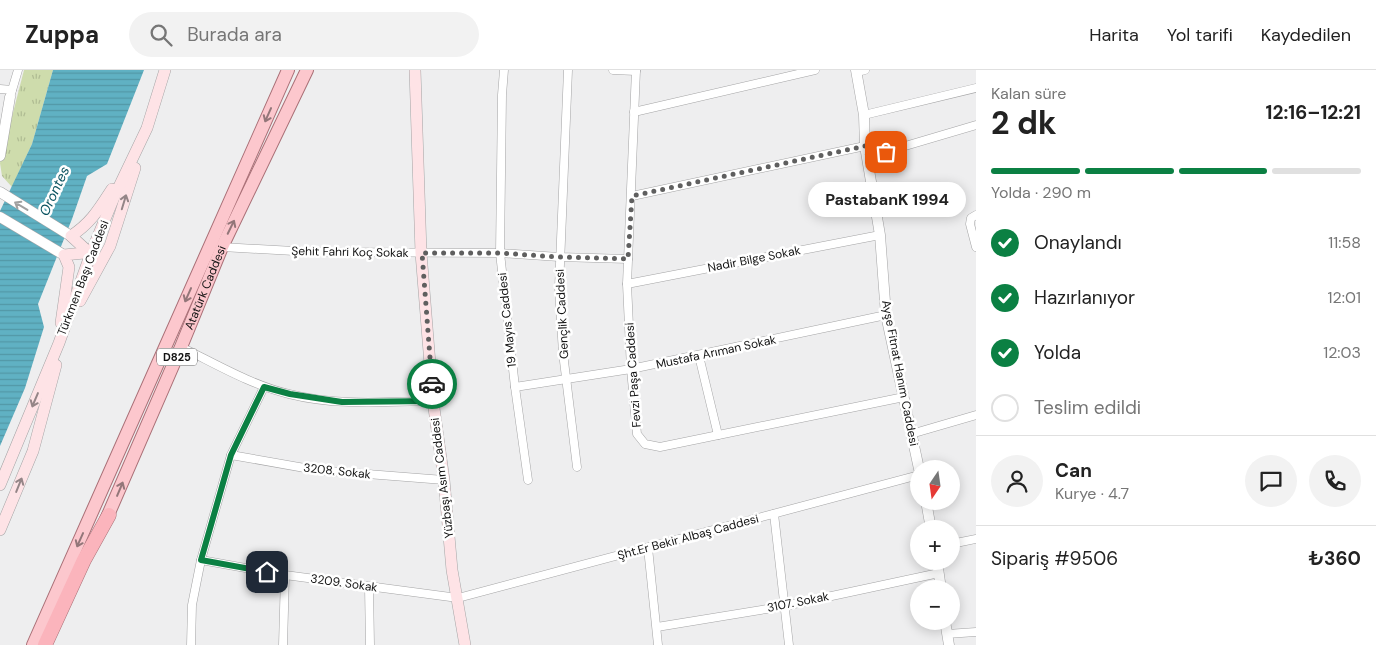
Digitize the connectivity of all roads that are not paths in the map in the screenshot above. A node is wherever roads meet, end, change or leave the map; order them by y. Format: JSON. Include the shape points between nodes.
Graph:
{"nodes":[{"id":1,"x":18,"y":70,"type":"edge"},
{"id":2,"x":165,"y":70,"type":"edge"},
{"id":3,"x":288,"y":70,"type":"edge"},
{"id":4,"x":307,"y":70,"type":"edge"},
{"id":5,"x":415,"y":70,"type":"edge"},
{"id":6,"x":504,"y":70,"type":"edge"},
{"id":7,"x":568,"y":70,"type":"edge"},
{"id":8,"x":613,"y":70,"type":"edge"},
{"id":9,"x":815,"y":70,"type":"edge"},
{"id":10,"x":636,"y":71,"type":"edge"},
{"id":11,"x":859,"y":71,"type":"edge"},
{"id":12,"x":976,"y":88,"type":"edge"},
{"id":13,"x":0,"y":89,"type":"edge"},
{"id":14,"x":11,"y":94,"type":"junction"},
{"id":15,"x":634,"y":112,"type":"junction"},
{"id":16,"x":0,"y":113,"type":"edge"},
{"id":17,"x":864,"y":115,"type":"junction"},
{"id":18,"x":976,"y":125,"type":"edge"},
{"id":19,"x":147,"y":128,"type":"junction"},
{"id":20,"x":865,"y":146,"type":"junction"},
{"id":21,"x":0,"y":156,"type":"edge"},
{"id":22,"x":868,"y":157,"type":"junction"},
{"id":23,"x":133,"y":158,"type":"junction"},
{"id":24,"x":1,"y":193,"type":"edge"},
{"id":25,"x":632,"y":196,"type":"junction"},
{"id":26,"x":976,"y":215,"type":"edge"},
{"id":27,"x":0,"y":217,"type":"edge"},
{"id":28,"x":880,"y":235,"type":"junction"},
{"id":29,"x":70,"y":236,"type":"junction"},
{"id":30,"x":110,"y":246,"type":"junction"},
{"id":31,"x":222,"y":247,"type":"junction"},
{"id":32,"x":976,"y":247,"type":"edge"},
{"id":33,"x":91,"y":253,"type":"junction"},
{"id":34,"x":422,"y":253,"type":"junction"},
{"id":35,"x":500,"y":253,"type":"junction"},
{"id":36,"x":64,"y":255,"type":"junction"},
{"id":37,"x":559,"y":257,"type":"junction"},
{"id":38,"x":628,"y":259,"type":"junction"},
{"id":39,"x":96,"y":272,"type":"junction"},
{"id":40,"x":628,"y":284,"type":"junction"},
{"id":41,"x":886,"y":315,"type":"junction"},
{"id":42,"x":58,"y":346,"type":"junction"},
{"id":43,"x":181,"y":347,"type":"junction"},
{"id":44,"x":699,"y":356,"type":"junction"},
{"id":45,"x":631,"y":369,"type":"junction"},
{"id":46,"x":566,"y":379,"type":"junction"},
{"id":47,"x":264,"y":387,"type":"junction"},
{"id":48,"x":515,"y":387,"type":"junction"},
{"id":49,"x":904,"y":397,"type":"junction"},
{"id":50,"x":433,"y":401,"type":"junction"},
{"id":51,"x":976,"y":415,"type":"edge"},
{"id":52,"x":911,"y":434,"type":"junction"},
{"id":53,"x":718,"y":435,"type":"junction"},
{"id":54,"x":231,"y":455,"type":"junction"},
{"id":55,"x":917,"y":460,"type":"edge"},
{"id":56,"x":577,"y":467,"type":"dead end"},
{"id":57,"x":910,"y":477,"type":"edge"},
{"id":58,"x":444,"y":480,"type":"junction"},
{"id":59,"x":528,"y":480,"type":"dead end"},
{"id":60,"x":0,"y":485,"type":"edge"},
{"id":61,"x":774,"y":514,"type":"junction"},
{"id":62,"x":109,"y":515,"type":"joint"},
{"id":63,"x":0,"y":530,"type":"edge"},
{"id":64,"x":976,"y":539,"type":"edge"},
{"id":65,"x":960,"y":542,"type":"edge"},
{"id":66,"x":648,"y":548,"type":"junction"},
{"id":67,"x":201,"y":560,"type":"junction"},
{"id":68,"x":938,"y":570,"type":"edge"},
{"id":69,"x":939,"y":573,"type":"junction"},
{"id":70,"x":285,"y":575,"type":"junction"},
{"id":71,"x":940,"y":580,"type":"edge"},
{"id":72,"x":369,"y":587,"type":"junction"},
{"id":73,"x":66,"y":598,"type":"junction"},
{"id":74,"x":458,"y":598,"type":"junction"},
{"id":75,"x":785,"y":606,"type":"junction"},
{"id":76,"x":657,"y":627,"type":"junction"},
{"id":77,"x":946,"y":630,"type":"edge"},
{"id":78,"x":976,"y":632,"type":"edge"},
{"id":79,"x":947,"y":634,"type":"junction"},
{"id":80,"x":33,"y":645,"type":"edge"},
{"id":81,"x":45,"y":645,"type":"edge"},
{"id":82,"x":49,"y":645,"type":"edge"},
{"id":83,"x":191,"y":645,"type":"edge"},
{"id":84,"x":283,"y":645,"type":"edge"},
{"id":85,"x":370,"y":645,"type":"edge"},
{"id":86,"x":465,"y":645,"type":"edge"},
{"id":87,"x":658,"y":645,"type":"edge"},
{"id":88,"x":789,"y":645,"type":"edge"},
{"id":89,"x":949,"y":645,"type":"edge"}],
"edges":[{"from":1,"to":14,"type":"street"},
{"from":2,"to":19,"type":"main road","name":"Türkmen Başı Caddesi"},
{"from":3,"to":80,"type":"main road","name":"Atatürk Caddesi","number":"D825","one_way":true},
{"from":31,"to":4,"type":"main road","name":"Atatürk Caddesi","number":"D825","one_way":true},
{"from":5,"to":34,"type":"main road","name":"Yüzbaşı Asım Caddesi"},
{"from":6,"to":35,"type":"street","name":"19 Mayıs Caddesi"},
{"from":7,"to":37,"type":"street","name":"Gençlik Caddesi"},
{"from":8,"to":10,"type":"street"},
{"from":9,"to":15,"type":"street"},
{"from":10,"to":15,"type":"street","name":"Fevzi Paşa Caddesi"},
{"from":11,"to":17,"type":"street","name":"Ayşe Fitnat Hanım Caddesi"},
{"from":12,"to":17,"type":"street"},
{"from":13,"to":14,"type":"street"},
{"from":14,"to":16,"type":"street"},
{"from":14,"to":21,"type":"street"},
{"from":15,"to":25,"type":"street","name":"Fevzi Paşa Caddesi"},
{"from":17,"to":20,"type":"street","name":"Ayşe Fitnat Hanım Caddesi"},
{"from":18,"to":22,"type":"street"},
{"from":19,"to":23,"type":"main road","name":"Türkmen Başı Caddesi"},
{"from":30,"to":19,"type":"main road","one_way":true},
{"from":20,"to":22,"type":"street","name":"Ayşe Fitnat Hanım Caddesi"},
{"from":20,"to":25,"type":"street"},
{"from":22,"to":28,"type":"street","name":"Ayşe Fitnat Hanım Caddesi"},
{"from":23,"to":29,"type":"main road","via":[[93,218]]},
{"from":23,"to":33,"type":"main road","name":"Türkmen Başı Caddesi"},
{"from":29,"to":24,"type":"street","one_way":true},
{"from":25,"to":38,"type":"street","name":"Fevzi Paşa Caddesi"},
{"from":26,"to":32,"type":"street","via":[[970,224]]},
{"from":27,"to":36,"type":"street"},
{"from":28,"to":40,"type":"street","name":"Nadir Bilge Sokak"},
{"from":28,"to":41,"type":"street","name":"Ayşe Fitnat Hanım Caddesi"},
{"from":29,"to":33,"type":"main road"},
{"from":30,"to":33,"type":"main road"},
{"from":30,"to":39,"type":"main road"},
{"from":31,"to":34,"type":"street","name":"Şehit Fahri Koç Sokak"},
{"from":31,"to":43,"type":"main road","name":"Atatürk Caddesi","number":"D825"},
{"from":33,"to":36,"type":"main road"},
{"from":33,"to":39,"type":"main road","via":[[97,260]]},
{"from":33,"to":42,"type":"main road","name":"Türkmen Başı Caddesi"},
{"from":34,"to":35,"type":"street","name":"Şehit Fahri Koç Sokak"},
{"from":34,"to":50,"type":"main road","name":"Yüzbaşı Asım Caddesi"},
{"from":35,"to":37,"type":"street","name":"Şehit Fahri Koç Sokak"},
{"from":35,"to":48,"type":"street","name":"19 Mayıs Caddesi"},
{"from":36,"to":42,"type":"main road","via":[[68,267]]},
{"from":37,"to":38,"type":"street","name":"Şehit Fahri Koç Sokak"},
{"from":37,"to":46,"type":"street","name":"Gençlik Caddesi"},
{"from":38,"to":40,"type":"street","name":"Fevzi Paşa Caddesi"},
{"from":63,"to":39,"type":"main road","one_way":true,"via":[[33,451],[71,322]]},
{"from":40,"to":45,"type":"street","name":"Fevzi Paşa Caddesi"},
{"from":41,"to":44,"type":"street","name":"Mustafa Arıman Sokak"},
{"from":41,"to":49,"type":"street","name":"Ayşe Fitnat Hanım Caddesi"},
{"from":42,"to":60,"type":"main road","name":"Türkmen Başı Caddesi","one_way":true},
{"from":43,"to":47,"type":"street"},
{"from":62,"to":43,"type":"main road","name":"Atatürk Caddesi","number":"D825","one_way":true},
{"from":44,"to":45,"type":"street","name":"Mustafa Arıman Sokak"},
{"from":44,"to":53,"type":"street"},
{"from":45,"to":46,"type":"street","name":"Mustafa Arıman Sokak"},
{"from":45,"to":53,"type":"street","name":"Fevzi Paşa Caddesi","via":[[637,434],[645,444],[660,447]]},
{"from":46,"to":48,"type":"street","name":"Mustafa Arıman Sokak"},
{"from":46,"to":56,"type":"street","name":"Gençlik Caddesi"},
{"from":47,"to":50,"type":"street","via":[[342,402]]},
{"from":47,"to":54,"type":"street"},
{"from":48,"to":59,"type":"street","name":"19 Mayıs Caddesi"},
{"from":49,"to":52,"type":"street","name":"Ayşe Fitnat Hanım Caddesi"},
{"from":49,"to":53,"type":"street","name":"Fevzi Paşa Caddesi"},
{"from":50,"to":58,"type":"main road","name":"Yüzbaşı Asım Caddesi"},
{"from":51,"to":52,"type":"street"},
{"from":52,"to":55,"type":"street","name":"Ayşe Fitnat Hanım Caddesi"},
{"from":54,"to":58,"type":"street","name":"3208. Sokak","via":[[316,470]]},
{"from":54,"to":67,"type":"street"},
{"from":57,"to":61,"type":"street","name":"Şht.Er Bekir Albaş Caddesi"},
{"from":58,"to":74,"type":"main road","name":"Yüzbaşı Asım Caddesi","via":[[452,570]]},
{"from":61,"to":66,"type":"street","name":"Şht.Er Bekir Albaş Caddesi"},
{"from":61,"to":75,"type":"street"},
{"from":62,"to":73,"type":"highway"},
{"from":64,"to":65,"type":"street"},
{"from":66,"to":74,"type":"street","name":"Şht.Er Bekir Albaş Caddesi"},
{"from":66,"to":76,"type":"street"},
{"from":67,"to":70,"type":"street","name":"3209. Sokak"},
{"from":67,"to":83,"type":"street","via":[[192,605]]},
{"from":68,"to":69,"type":"street"},
{"from":69,"to":71,"type":"street"},
{"from":69,"to":75,"type":"street","name":"3107. Sokak"},
{"from":70,"to":72,"type":"street","name":"3209. Sokak"},
{"from":70,"to":84,"type":"street"},
{"from":72,"to":74,"type":"street","name":"3209. Sokak"},
{"from":72,"to":85,"type":"street"},
{"from":73,"to":81,"type":"highway"},
{"from":73,"to":82,"type":"main road"},
{"from":74,"to":86,"type":"main road","name":"Yüzbaşı Asım Caddesi"},
{"from":75,"to":76,"type":"street","name":"3107. Sokak"},
{"from":75,"to":88,"type":"street"},
{"from":76,"to":87,"type":"street"},
{"from":77,"to":79,"type":"street"},
{"from":78,"to":79,"type":"street"},
{"from":79,"to":89,"type":"street"}]}
